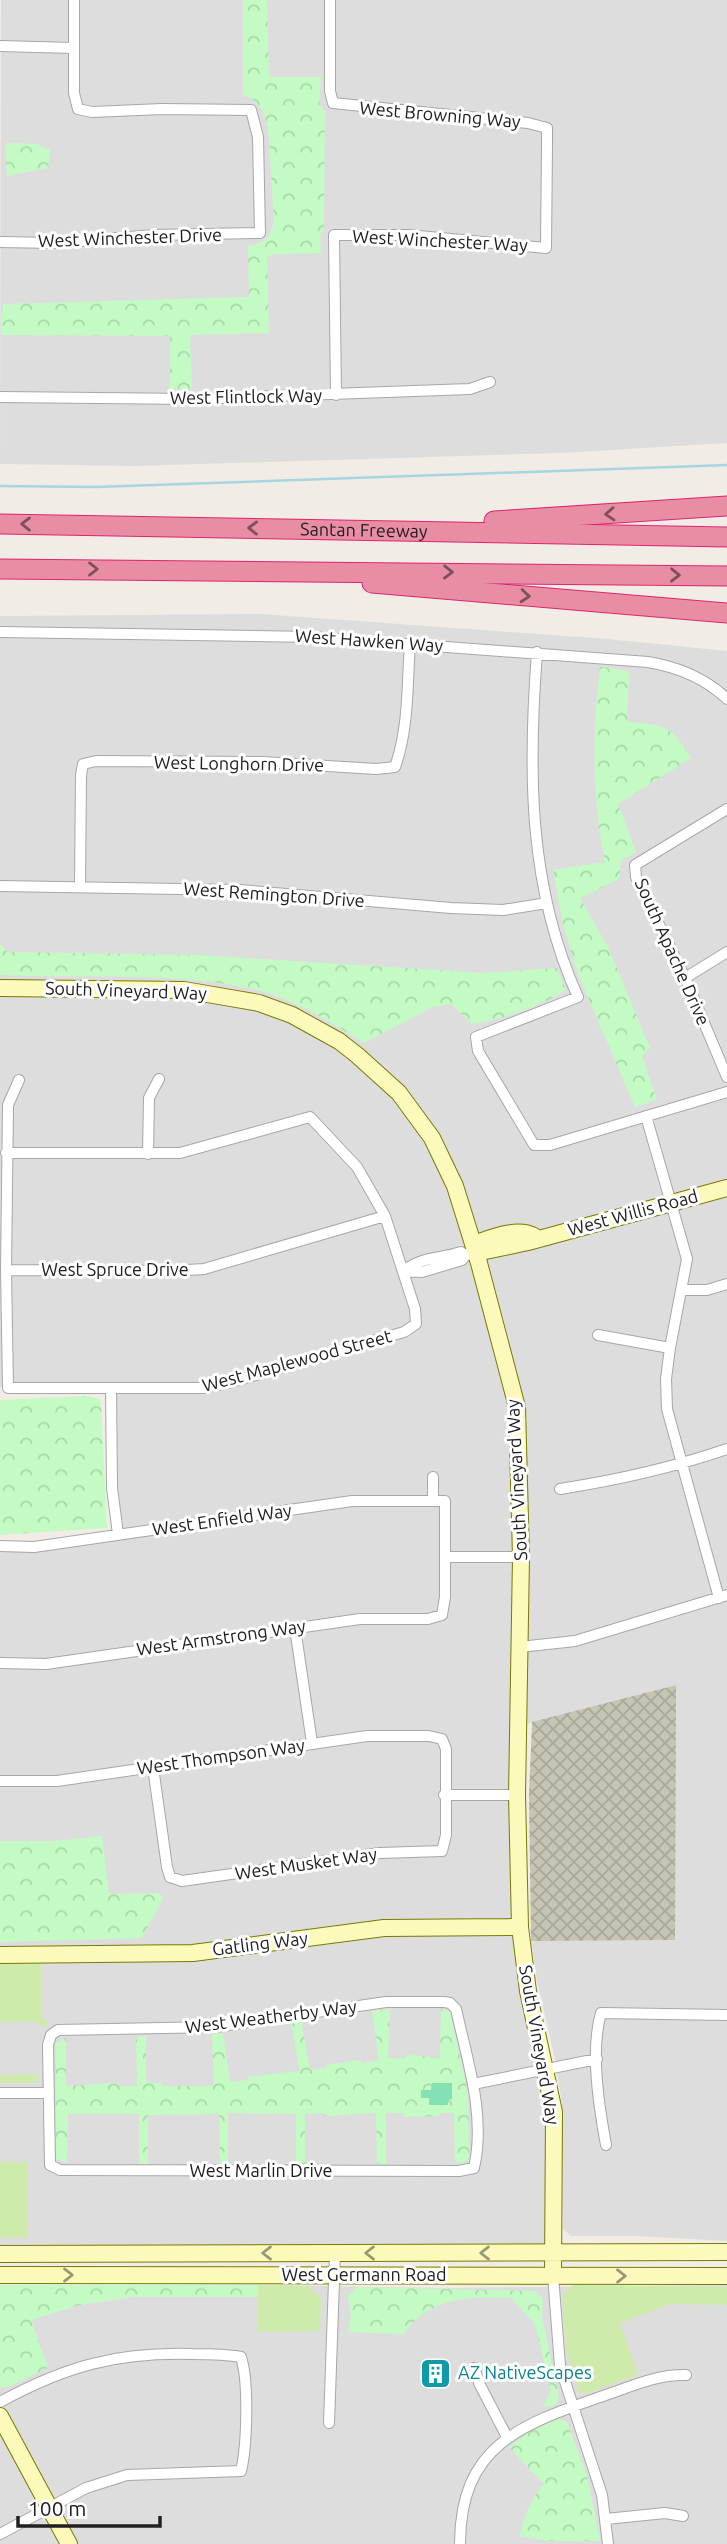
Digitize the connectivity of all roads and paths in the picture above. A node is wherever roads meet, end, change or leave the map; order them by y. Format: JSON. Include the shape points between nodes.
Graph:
{"nodes":[{"id":1,"x":74,"y":0,"type":"edge"},
{"id":2,"x":330,"y":0,"type":"edge"},
{"id":3,"x":0,"y":46,"type":"edge"},
{"id":4,"x":74,"y":48,"type":"junction"},
{"id":5,"x":0,"y":242,"type":"edge"},
{"id":6,"x":546,"y":248,"type":"joint"},
{"id":7,"x":490,"y":382,"type":"dead end"},
{"id":8,"x":336,"y":395,"type":"junction"},
{"id":9,"x":0,"y":397,"type":"edge"},
{"id":10,"x":727,"y":506,"type":"edge"},
{"id":11,"x":0,"y":524,"type":"edge"},
{"id":12,"x":322,"y":529,"type":"junction"},
{"id":13,"x":727,"y":537,"type":"edge"},
{"id":14,"x":0,"y":569,"type":"edge"},
{"id":15,"x":183,"y":569,"type":"junction"},
{"id":16,"x":727,"y":576,"type":"edge"},
{"id":17,"x":727,"y":613,"type":"edge"},
{"id":18,"x":0,"y":632,"type":"edge"},
{"id":19,"x":410,"y":643,"type":"junction"},
{"id":20,"x":537,"y":652,"type":"junction"},
{"id":21,"x":727,"y":699,"type":"edge"},
{"id":22,"x":727,"y":809,"type":"edge"},
{"id":23,"x":0,"y":887,"type":"edge"},
{"id":24,"x":80,"y":887,"type":"junction"},
{"id":25,"x":547,"y":903,"type":"junction"},
{"id":26,"x":727,"y":952,"type":"edge"},
{"id":27,"x":685,"y":978,"type":"junction"},
{"id":28,"x":0,"y":988,"type":"edge"},
{"id":29,"x":727,"y":1077,"type":"edge"},
{"id":30,"x":159,"y":1079,"type":"dead end"},
{"id":31,"x":19,"y":1080,"type":"dead end"},
{"id":32,"x":727,"y":1092,"type":"edge"},
{"id":33,"x":646,"y":1116,"type":"junction"},
{"id":34,"x":6,"y":1153,"type":"junction"},
{"id":35,"x":148,"y":1154,"type":"junction"},
{"id":36,"x":727,"y":1188,"type":"edge"},
{"id":37,"x":671,"y":1203,"type":"junction"},
{"id":38,"x":385,"y":1216,"type":"junction"},
{"id":39,"x":472,"y":1251,"type":"junction"},
{"id":40,"x":6,"y":1270,"type":"junction"},
{"id":41,"x":403,"y":1271,"type":"junction"},
{"id":42,"x":727,"y":1284,"type":"edge"},
{"id":43,"x":682,"y":1290,"type":"junction"},
{"id":44,"x":598,"y":1335,"type":"dead end"},
{"id":45,"x":670,"y":1348,"type":"junction"},
{"id":46,"x":111,"y":1388,"type":"junction"},
{"id":47,"x":727,"y":1449,"type":"edge"},
{"id":48,"x":681,"y":1465,"type":"junction"},
{"id":49,"x":433,"y":1477,"type":"dead end"},
{"id":50,"x":560,"y":1489,"type":"dead end"},
{"id":51,"x":433,"y":1501,"type":"junction"},
{"id":52,"x":118,"y":1535,"type":"junction"},
{"id":53,"x":0,"y":1546,"type":"edge"},
{"id":54,"x":445,"y":1557,"type":"junction"},
{"id":55,"x":521,"y":1557,"type":"junction"},
{"id":56,"x":723,"y":1596,"type":"edge"},
{"id":57,"x":295,"y":1628,"type":"junction"},
{"id":58,"x":520,"y":1647,"type":"junction"},
{"id":59,"x":0,"y":1664,"type":"edge"},
{"id":60,"x":312,"y":1743,"type":"junction"},
{"id":61,"x":153,"y":1767,"type":"junction"},
{"id":62,"x":0,"y":1781,"type":"edge"},
{"id":63,"x":444,"y":1795,"type":"junction"},
{"id":64,"x":517,"y":1795,"type":"junction"},
{"id":65,"x":520,"y":1927,"type":"junction"},
{"id":66,"x":0,"y":1955,"type":"edge"},
{"id":67,"x":727,"y":2015,"type":"edge"},
{"id":68,"x":597,"y":2059,"type":"junction"},
{"id":69,"x":547,"y":2070,"type":"junction"},
{"id":70,"x":473,"y":2084,"type":"junction"},
{"id":71,"x":48,"y":2092,"type":"junction"},
{"id":72,"x":0,"y":2093,"type":"edge"},
{"id":73,"x":607,"y":2145,"type":"dead end"},
{"id":74,"x":727,"y":2252,"type":"edge"},
{"id":75,"x":335,"y":2253,"type":"junction"},
{"id":76,"x":553,"y":2253,"type":"junction"},
{"id":77,"x":0,"y":2254,"type":"edge"},
{"id":78,"x":0,"y":2275,"type":"edge"},
{"id":79,"x":335,"y":2275,"type":"junction"},
{"id":80,"x":553,"y":2275,"type":"junction"},
{"id":81,"x":727,"y":2276,"type":"edge"},
{"id":82,"x":474,"y":2368,"type":"dead end"},
{"id":83,"x":686,"y":2375,"type":"dead end"},
{"id":84,"x":0,"y":2402,"type":"edge"},
{"id":85,"x":573,"y":2407,"type":"junction"},
{"id":86,"x":0,"y":2416,"type":"edge"},
{"id":87,"x":329,"y":2423,"type":"dead end"},
{"id":88,"x":507,"y":2437,"type":"junction"},
{"id":89,"x":49,"y":2507,"type":"junction"},
{"id":90,"x":683,"y":2516,"type":"dead end"},
{"id":91,"x":606,"y":2519,"type":"junction"},
{"id":92,"x":0,"y":2534,"type":"edge"},
{"id":93,"x":69,"y":2544,"type":"edge"},
{"id":94,"x":460,"y":2544,"type":"edge"},
{"id":95,"x":608,"y":2544,"type":"edge"}],
"edges":[{"from":1,"to":4,"type":"street"},
{"from":2,"to":6,"type":"street","name":"West Browning Way","via":[[330,91],[334,103],[547,128]]},
{"from":3,"to":4,"type":"street"},
{"from":4,"to":5,"type":"street","name":"West Winchester Drive","via":[[78,109],[251,110],[258,137],[260,233]]},
{"from":6,"to":8,"type":"street","name":"West Winchester Way","via":[[408,235],[334,235]]},
{"from":7,"to":8,"type":"street","name":"West Flintlock Way","via":[[470,389]]},
{"from":8,"to":9,"type":"street","name":"West Flintlock Way"},
{"from":10,"to":12,"type":"highway","one_way":true},
{"from":12,"to":11,"type":"highway","name":"Santan Freeway","one_way":true},
{"from":12,"to":13,"type":"highway","name":"Santan Freeway"},
{"from":14,"to":15,"type":"highway","one_way":true},
{"from":15,"to":16,"type":"highway","one_way":true},
{"from":15,"to":17,"type":"highway","one_way":true},
{"from":18,"to":19,"type":"street","name":"West Hawken Way","via":[[261,634]]},
{"from":19,"to":20,"type":"street","name":"West Hawken Way"},
{"from":19,"to":24,"type":"street","name":"West Longhorn Drive","via":[[405,715],[395,767],[263,762],[83,764]]},
{"from":20,"to":21,"type":"street","name":"West Hawken Way","via":[[666,665],[698,678]]},
{"from":20,"to":25,"type":"street","via":[[531,793]]},
{"from":22,"to":27,"type":"street","name":"South Apache Drive","via":[[635,865],[636,877]]},
{"from":23,"to":24,"type":"street","name":"West Remington Drive"},
{"from":24,"to":25,"type":"street","name":"West Remington Drive","via":[[240,890],[503,910]]},
{"from":25,"to":33,"type":"street","via":[[578,997],[476,1037],[478,1051],[534,1145],[550,1145]]},
{"from":26,"to":27,"type":"street"},
{"from":27,"to":29,"type":"street","name":"South Apache Drive"},
{"from":28,"to":39,"type":"street","name":"South Vineyard Way","via":[[184,990],[259,1003],[339,1041],[380,1073],[432,1138],[455,1186]]},
{"from":30,"to":35,"type":"street","via":[[149,1098]]},
{"from":31,"to":34,"type":"street","via":[[8,1105]]},
{"from":32,"to":33,"type":"street"},
{"from":33,"to":37,"type":"street"},
{"from":34,"to":35,"type":"street"},
{"from":34,"to":40,"type":"street"},
{"from":35,"to":38,"type":"street","via":[[180,1153],[310,1117],[357,1167]]},
{"from":36,"to":37,"type":"street","name":"West Willis Road"},
{"from":37,"to":39,"type":"street","name":"West Willis Road","via":[[540,1238],[525,1232],[491,1238]]},
{"from":37,"to":43,"type":"street","via":[[687,1259]]},
{"from":38,"to":40,"type":"street","name":"West Spruce Drive","via":[[204,1269]]},
{"from":38,"to":41,"type":"street"},
{"from":39,"to":41,"type":"street","name":"West Willis Road","via":[[462,1261],[422,1272]]},
{"from":39,"to":55,"type":"street","name":"South Vineyard Way","via":[[517,1407]]},
{"from":40,"to":46,"type":"street","name":"West Maplewood Street","via":[[8,1388]]},
{"from":41,"to":46,"type":"street","name":"West Maplewood Street","via":[[416,1324],[404,1332],[204,1388]]},
{"from":42,"to":43,"type":"street"},
{"from":43,"to":45,"type":"street"},
{"from":44,"to":45,"type":"street"},
{"from":45,"to":48,"type":"street","via":[[667,1409]]},
{"from":46,"to":52,"type":"street","via":[[112,1488]]},
{"from":47,"to":48,"type":"street"},
{"from":48,"to":50,"type":"street"},
{"from":48,"to":56,"type":"street"},
{"from":49,"to":51,"type":"street"},
{"from":51,"to":52,"type":"street","name":"West Enfield Way","via":[[352,1501]]},
{"from":51,"to":54,"type":"street","name":"West Enfield Way","via":[[445,1501]]},
{"from":52,"to":53,"type":"street","name":"West Enfield Way","via":[[34,1547]]},
{"from":54,"to":55,"type":"street"},
{"from":54,"to":57,"type":"street","name":"West Armstrong Way","via":[[442,1615]]},
{"from":55,"to":58,"type":"street","name":"South Vineyard Way"},
{"from":56,"to":58,"type":"street","via":[[575,1642]]},
{"from":57,"to":59,"type":"street","name":"West Armstrong Way","via":[[46,1664]]},
{"from":57,"to":60,"type":"street"},
{"from":58,"to":64,"type":"street","name":"South Vineyard Way"},
{"from":60,"to":61,"type":"street","name":"West Thompson Way"},
{"from":60,"to":63,"type":"street","name":"West Thompson Way","via":[[368,1736],[442,1739],[446,1749]]},
{"from":61,"to":62,"type":"street","name":"West Thompson Way","via":[[57,1781]]},
{"from":61,"to":63,"type":"street","name":"West Musket Way","via":[[170,1877],[181,1881],[380,1853],[442,1851]]},
{"from":63,"to":64,"type":"street"},
{"from":64,"to":65,"type":"street","name":"South Vineyard Way"},
{"from":65,"to":66,"type":"street","name":"Gatling Way","via":[[384,1928],[193,1953]]},
{"from":65,"to":69,"type":"street","name":"South Vineyard Way","via":[[528,1991]]},
{"from":67,"to":68,"type":"street","via":[[601,2013]]},
{"from":68,"to":69,"type":"street"},
{"from":68,"to":73,"type":"street","via":[[597,2091]]},
{"from":69,"to":70,"type":"street"},
{"from":69,"to":76,"type":"street","name":"South Vineyard Way","via":[[554,2112]]},
{"from":70,"to":71,"type":"street","name":"West Weatherby Way","via":[[456,2009],[450,2003],[386,2002],[215,2027],[58,2030],[48,2045]]},
{"from":70,"to":71,"type":"street","name":"West Marlin Drive","via":[[477,2154],[474,2168],[459,2171],[60,2170],[50,2165]]},
{"from":71,"to":72,"type":"street"},
{"from":74,"to":76,"type":"street","name":"West Germann Road"},
{"from":76,"to":75,"type":"street","name":"West Germann Road","one_way":true},
{"from":75,"to":77,"type":"street","name":"West Germann Road","one_way":true},
{"from":75,"to":79,"type":"street"},
{"from":76,"to":80,"type":"street","name":"South Vineyard Way"},
{"from":78,"to":79,"type":"street","name":"West Germann Road","one_way":true},
{"from":79,"to":80,"type":"street","name":"West Germann Road"},
{"from":79,"to":87,"type":"street"},
{"from":80,"to":81,"type":"street","name":"West Germann Road","one_way":true},
{"from":80,"to":85,"type":"street","via":[[561,2366]]},
{"from":82,"to":88,"type":"street"},
{"from":83,"to":85,"type":"street","via":[[666,2375]]},
{"from":84,"to":89,"type":"street","via":[[81,2365],[150,2353],[241,2357],[245,2372],[241,2471],[127,2475],[86,2488]]},
{"from":85,"to":88,"type":"street"},
{"from":85,"to":91,"type":"street"},
{"from":86,"to":89,"type":"street"},
{"from":88,"to":94,"type":"street","via":[[490,2453],[469,2489],[460,2520]]},
{"from":89,"to":92,"type":"street"},
{"from":89,"to":93,"type":"street"},
{"from":90,"to":91,"type":"street","via":[[665,2513]]},
{"from":91,"to":95,"type":"street"}]}
